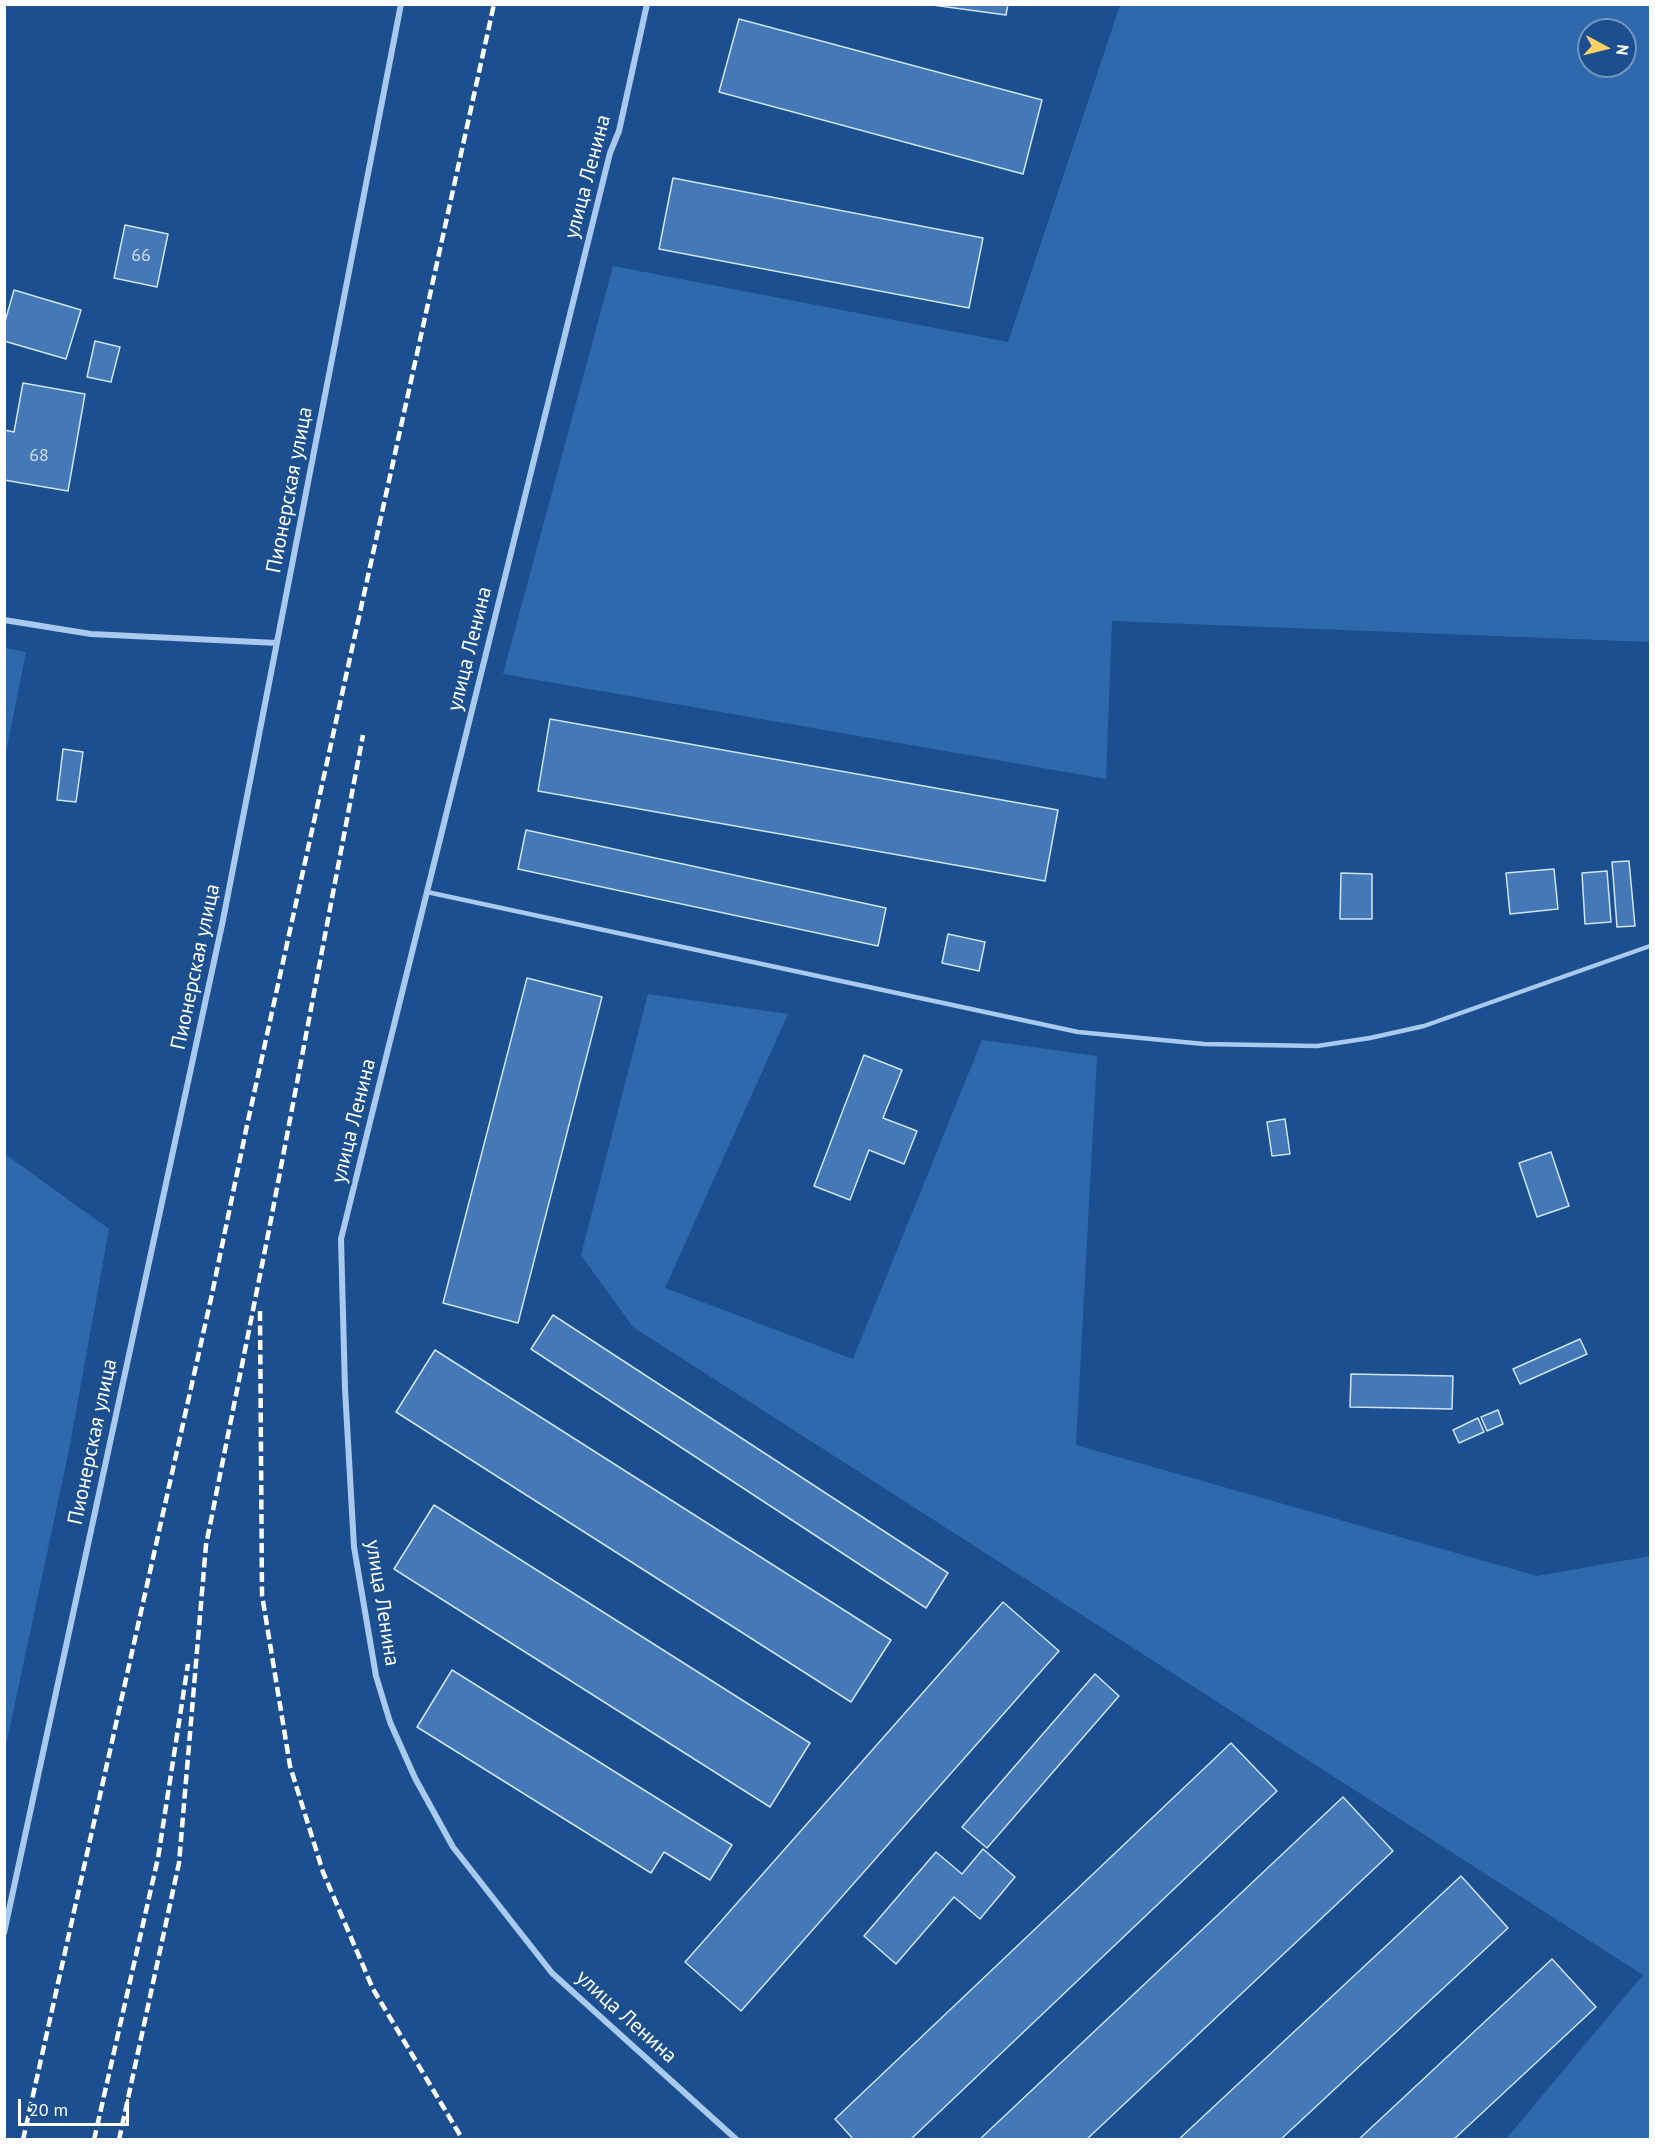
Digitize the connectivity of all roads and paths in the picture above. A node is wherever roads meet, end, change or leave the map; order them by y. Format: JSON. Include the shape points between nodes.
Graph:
{"nodes":[{"id":1,"x":401,"y":4,"type":"edge"},
{"id":2,"x":647,"y":4,"type":"edge"},
{"id":3,"x":4,"y":620,"type":"edge"},
{"id":4,"x":277,"y":643,"type":"junction"},
{"id":5,"x":427,"y":892,"type":"junction"},
{"id":6,"x":1650,"y":946,"type":"edge"},
{"id":7,"x":4,"y":1933,"type":"edge"},
{"id":8,"x":737,"y":2139,"type":"edge"}],
"edges":[{"from":1,"to":4,"type":"street","name":"Пионерская улица"},
{"from":2,"to":5,"type":"street","name":"улица Ленина","via":[[619,131],[610,153]]},
{"from":3,"to":4,"type":"street","via":[[91,634]]},
{"from":4,"to":7,"type":"street","name":"Пионерская улица","via":[[223,920]]},
{"from":5,"to":6,"type":"lane","via":[[1078,1032],[1204,1044],[1317,1046],[1370,1038],[1424,1026]]},
{"from":5,"to":8,"type":"street","name":"улица Ленина","via":[[341,1239],[354,1547],[376,1676],[390,1722],[415,1778],[453,1847],[552,1973]]}]}
